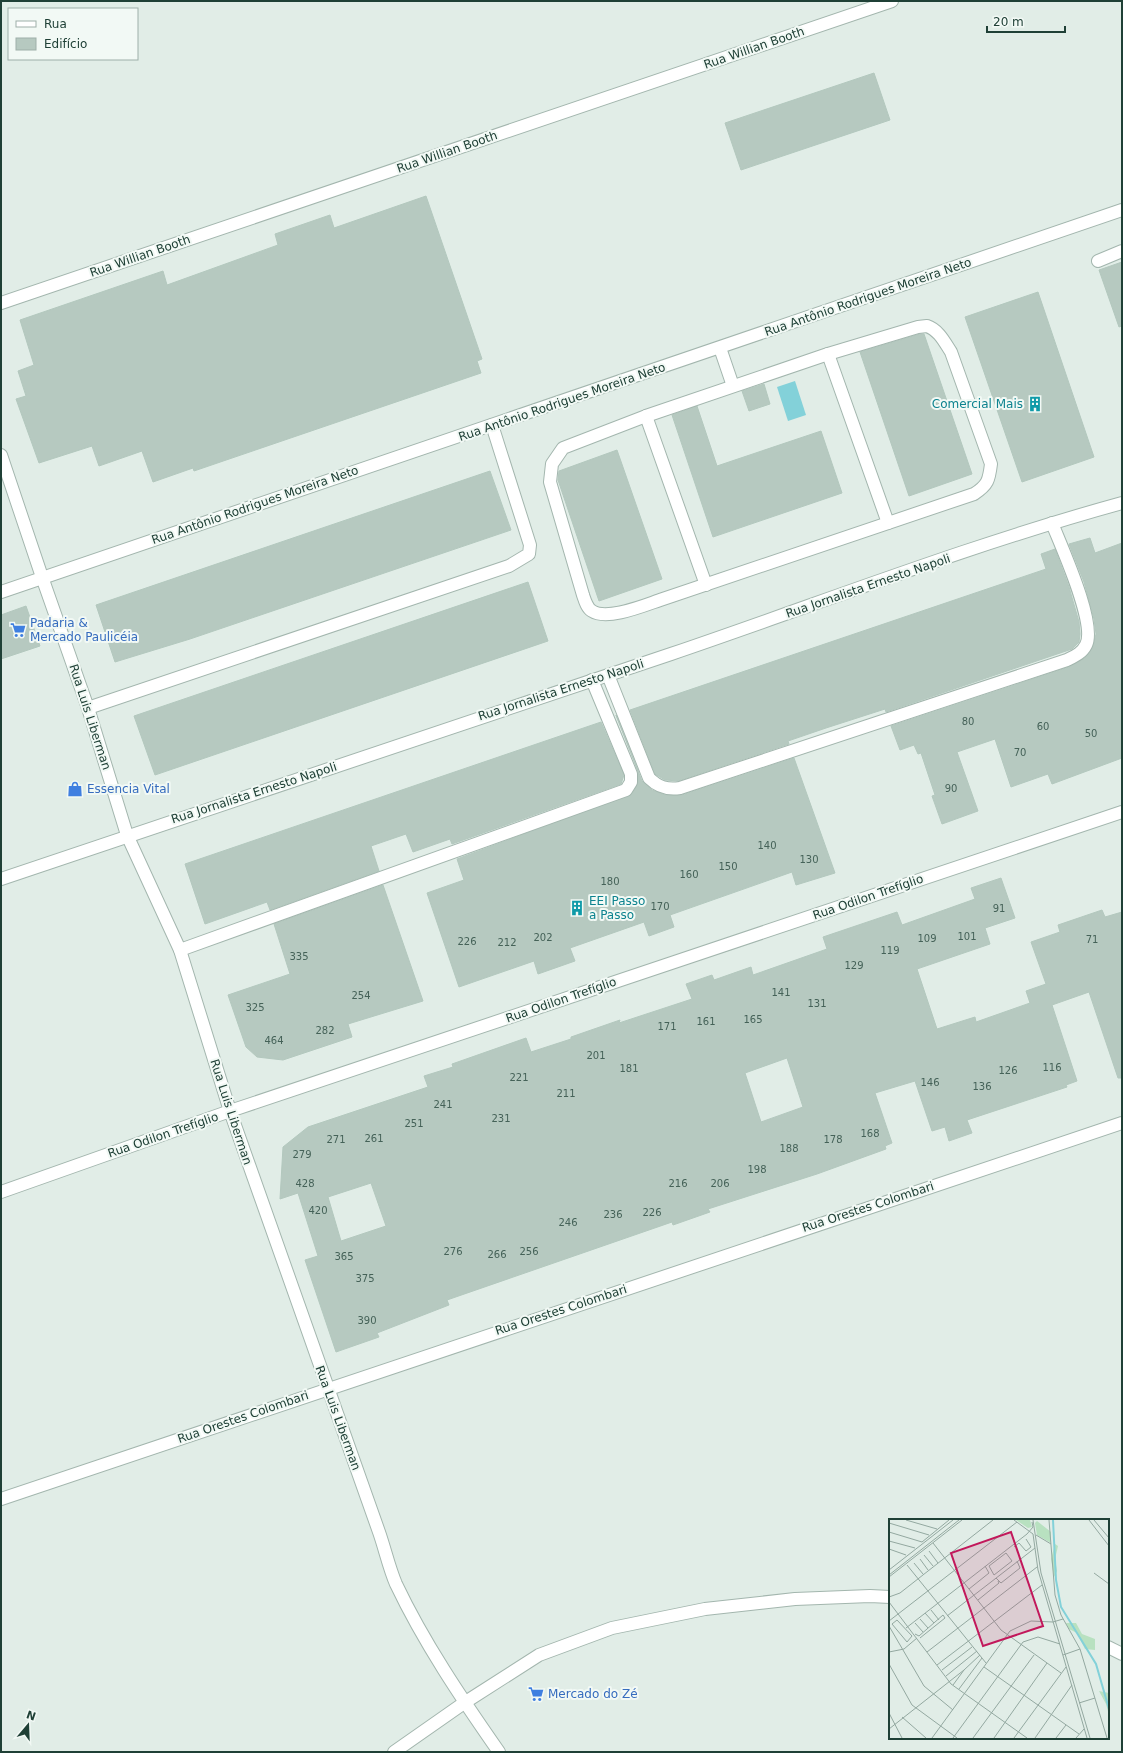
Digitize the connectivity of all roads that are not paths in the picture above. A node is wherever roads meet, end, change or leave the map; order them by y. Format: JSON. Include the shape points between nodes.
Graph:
{"nodes":[{"id":1,"x":892,"y":1,"type":"edge"},
{"id":2,"x":1122,"y":210,"type":"edge"},
{"id":3,"x":1122,"y":252,"type":"edge"},
{"id":4,"x":1098,"y":261,"type":"dead end"},
{"id":5,"x":1,"y":303,"type":"edge"},
{"id":6,"x":720,"y":348,"type":"junction"},
{"id":7,"x":828,"y":354,"type":"junction"},
{"id":8,"x":733,"y":386,"type":"junction"},
{"id":9,"x":646,"y":416,"type":"junction"},
{"id":10,"x":492,"y":425,"type":"junction"},
{"id":11,"x":1,"y":455,"type":"edge"},
{"id":12,"x":1122,"y":503,"type":"edge"},
{"id":13,"x":888,"y":523,"type":"junction"},
{"id":14,"x":1052,"y":523,"type":"junction"},
{"id":15,"x":42,"y":578,"type":"junction"},
{"id":16,"x":706,"y":585,"type":"junction"},
{"id":17,"x":1,"y":592,"type":"edge"},
{"id":18,"x":608,"y":675,"type":"junction"},
{"id":19,"x":592,"y":680,"type":"junction"},
{"id":20,"x":88,"y":708,"type":"junction"},
{"id":21,"x":1122,"y":812,"type":"edge"},
{"id":22,"x":127,"y":835,"type":"junction"},
{"id":23,"x":1,"y":879,"type":"edge"},
{"id":24,"x":180,"y":950,"type":"junction"},
{"id":25,"x":230,"y":1111,"type":"junction"},
{"id":26,"x":1122,"y":1123,"type":"edge"},
{"id":27,"x":1,"y":1192,"type":"edge"},
{"id":28,"x":328,"y":1388,"type":"junction"},
{"id":29,"x":1,"y":1499,"type":"edge"},
{"id":30,"x":889,"y":1598,"type":"edge"},
{"id":31,"x":1109,"y":1648,"type":"edge"},
{"id":32,"x":1122,"y":1654,"type":"edge"},
{"id":33,"x":464,"y":1703,"type":"junction"},
{"id":34,"x":394,"y":1752,"type":"edge"},
{"id":35,"x":499,"y":1752,"type":"edge"}],
"edges":[{"from":1,"to":5,"type":"street","name":"Rua Willian Booth"},
{"from":2,"to":6,"type":"street","name":"Rua Antônio Rodrigues Moreira Neto"},
{"from":3,"to":4,"type":"street"},
{"from":6,"to":8,"type":"street"},
{"from":6,"to":10,"type":"street","name":"Rua Antônio Rodrigues Moreira Neto"},
{"from":7,"to":8,"type":"street"},
{"from":7,"to":13,"type":"street"},
{"from":7,"to":13,"type":"street","via":[[918,327],[932,328],[951,352],[970,404],[991,464],[984,487],[974,494]]},
{"from":8,"to":9,"type":"street"},
{"from":9,"to":16,"type":"street"},
{"from":9,"to":16,"type":"street","via":[[564,448],[552,464],[550,482],[583,595],[592,611],[598,614],[616,613]]},
{"from":10,"to":15,"type":"street","name":"Rua Antônio Rodrigues Moreira Neto"},
{"from":10,"to":20,"type":"street","via":[[530,545],[529,554],[524,559]]},
{"from":11,"to":15,"type":"street","name":"Rua Luis Liberman"},
{"from":12,"to":14,"type":"street","name":"Rua Jornalista Ernesto Napoli"},
{"from":13,"to":16,"type":"street"},
{"from":14,"to":18,"type":"street","name":"Rua Jornalista Ernesto Napoli"},
{"from":14,"to":18,"type":"street","via":[[1082,601],[1089,628],[1087,644],[1080,654],[1067,660],[672,789],[661,787],[649,778]]},
{"from":15,"to":17,"type":"street","name":"Rua Antônio Rodrigues Moreira Neto"},
{"from":15,"to":20,"type":"street","name":"Rua Luis Liberman"},
{"from":18,"to":19,"type":"street","name":"Rua Jornalista Ernesto Napoli"},
{"from":19,"to":22,"type":"street","name":"Rua Jornalista Ernesto Napoli"},
{"from":19,"to":24,"type":"street","via":[[631,774],[631,782],[626,790]]},
{"from":20,"to":22,"type":"street","name":"Rua Luis Liberman"},
{"from":21,"to":25,"type":"street","name":"Rua Odilon Trefíglio"},
{"from":22,"to":23,"type":"street","name":"Rua Jornalista Ernesto Napoli"},
{"from":22,"to":24,"type":"street","name":"Rua Luis Liberman"},
{"from":24,"to":25,"type":"street","name":"Rua Luis Liberman"},
{"from":25,"to":27,"type":"street","name":"Rua Odilon Trefíglio"},
{"from":25,"to":28,"type":"street","name":"Rua Luis Liberman"},
{"from":26,"to":28,"type":"street","name":"Rua Orestes Colombari"},
{"from":28,"to":29,"type":"street","name":"Rua Orestes Colombari"},
{"from":28,"to":33,"type":"street","name":"Rua Luis Liberman","via":[[396,1583]]},
{"from":30,"to":33,"type":"street","via":[[870,1596],[795,1599],[705,1609],[612,1628],[539,1655]]},
{"from":31,"to":32,"type":"street"},
{"from":33,"to":34,"type":"street"},
{"from":33,"to":35,"type":"street","name":"Rua Luis Liberman"}]}
